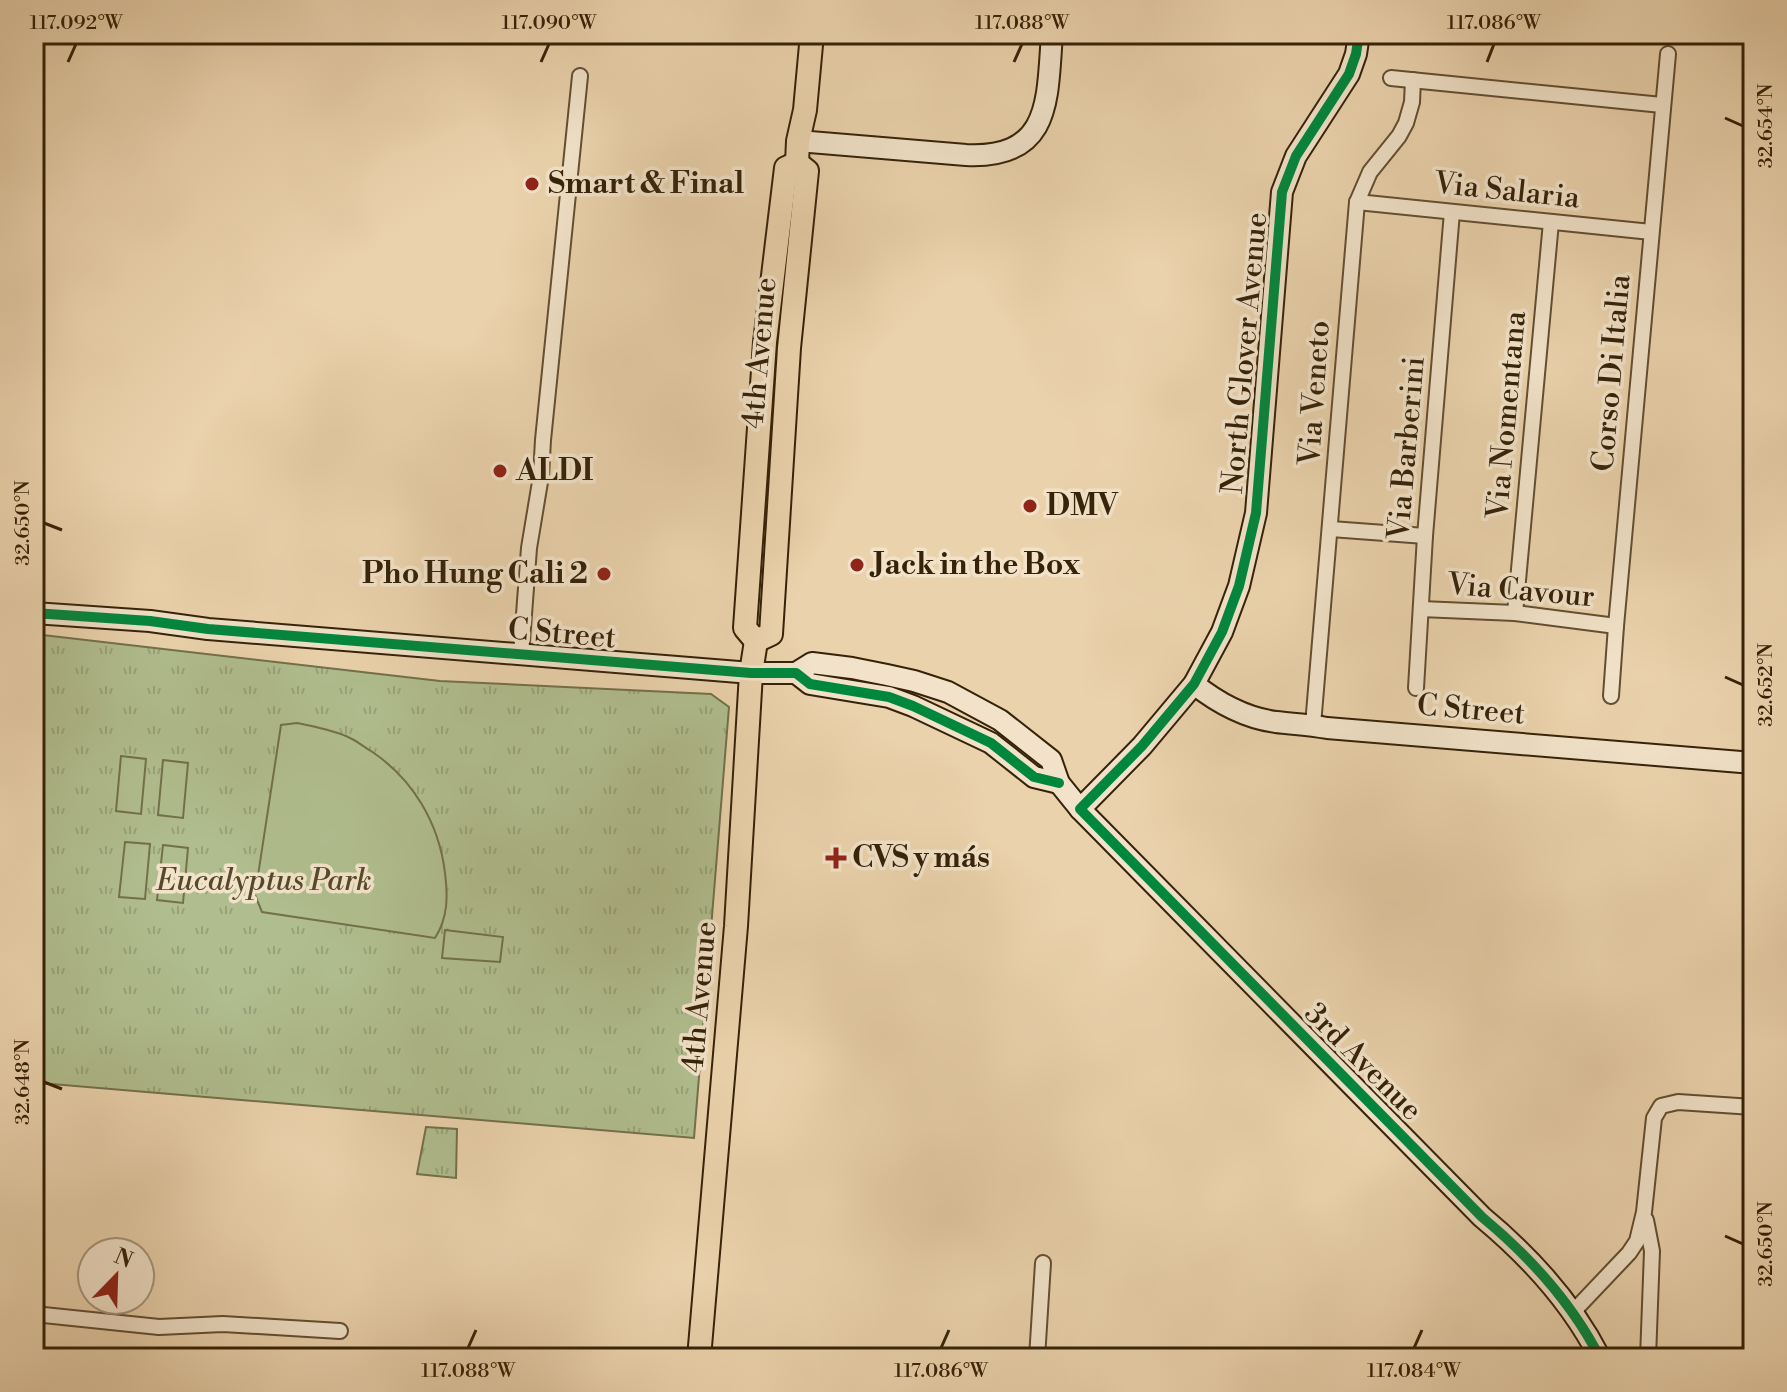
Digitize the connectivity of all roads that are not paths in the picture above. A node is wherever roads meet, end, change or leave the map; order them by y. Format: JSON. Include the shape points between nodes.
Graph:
{"nodes":[{"id":1,"x":812,"y":34,"type":"edge"},
{"id":2,"x":1052,"y":34,"type":"edge"},
{"id":3,"x":1359,"y":34,"type":"edge"},
{"id":4,"x":1668,"y":54,"type":"dead end"},
{"id":5,"x":580,"y":76,"type":"dead end"},
{"id":6,"x":1391,"y":78,"type":"dead end"},
{"id":7,"x":1413,"y":80,"type":"junction"},
{"id":8,"x":1662,"y":105,"type":"junction"},
{"id":9,"x":797,"y":152,"type":"junction"},
{"id":10,"x":1357,"y":202,"type":"junction"},
{"id":11,"x":1452,"y":212,"type":"junction"},
{"id":12,"x":1551,"y":222,"type":"junction"},
{"id":13,"x":1651,"y":232,"type":"junction"},
{"id":14,"x":1331,"y":529,"type":"junction"},
{"id":15,"x":1425,"y":536,"type":"junction"},
{"id":16,"x":1421,"y":609,"type":"junction"},
{"id":17,"x":34,"y":613,"type":"edge"},
{"id":18,"x":1515,"y":613,"type":"junction"},
{"id":19,"x":1616,"y":626,"type":"junction"},
{"id":20,"x":521,"y":654,"type":"junction"},
{"id":21,"x":751,"y":673,"type":"junction"},
{"id":22,"x":1194,"y":684,"type":"junction"},
{"id":23,"x":1416,"y":688,"type":"dead end"},
{"id":24,"x":1611,"y":696,"type":"dead end"},
{"id":25,"x":1313,"y":725,"type":"junction"},
{"id":26,"x":1753,"y":763,"type":"edge"},
{"id":27,"x":1080,"y":809,"type":"junction"},
{"id":28,"x":1753,"y":1107,"type":"edge"},
{"id":29,"x":1644,"y":1212,"type":"junction"},
{"id":30,"x":1043,"y":1263,"type":"dead end"},
{"id":31,"x":1573,"y":1312,"type":"junction"},
{"id":32,"x":34,"y":1314,"type":"edge"},
{"id":33,"x":340,"y":1331,"type":"dead end"},
{"id":34,"x":699,"y":1358,"type":"edge"},
{"id":35,"x":1037,"y":1358,"type":"edge"},
{"id":36,"x":1600,"y":1358,"type":"edge"},
{"id":37,"x":1648,"y":1358,"type":"edge"}],
"edges":[{"from":1,"to":9,"type":"main road","name":"4th Avenue"},
{"from":2,"to":9,"type":"main road","via":[[1045,110],[1031,136],[1006,152]]},
{"from":3,"to":22,"type":"main road","name":"North Glover Avenue","via":[[1349,74],[1296,156],[1282,192],[1256,513],[1239,586]]},
{"from":4,"to":8,"type":"street","name":"Corso Di Italia"},
{"from":5,"to":20,"type":"street"},
{"from":6,"to":7,"type":"street"},
{"from":7,"to":8,"type":"street"},
{"from":7,"to":10,"type":"street","name":"Via Veneto","via":[[1406,123],[1370,172]]},
{"from":8,"to":13,"type":"street","name":"Corso Di Italia"},
{"from":9,"to":21,"type":"main road","name":"4th Avenue","via":[[807,171],[789,348],[771,634],[756,641]]},
{"from":10,"to":11,"type":"street","name":"Via Salaria"},
{"from":10,"to":14,"type":"street","name":"Via Veneto"},
{"from":11,"to":12,"type":"street","name":"Via Salaria"},
{"from":11,"to":15,"type":"street","name":"Via Barberini"},
{"from":12,"to":13,"type":"street","name":"Via Salaria"},
{"from":12,"to":18,"type":"street","name":"Via Nomentana"},
{"from":13,"to":19,"type":"street","name":"Corso Di Italia"},
{"from":14,"to":15,"type":"street"},
{"from":14,"to":25,"type":"street","name":"Via Veneto"},
{"from":15,"to":16,"type":"street","name":"Via Barberini"},
{"from":16,"to":18,"type":"street","name":"Via Cavour"},
{"from":16,"to":23,"type":"street","name":"Via Barberini"},
{"from":17,"to":20,"type":"main road","name":"C Street"},
{"from":18,"to":19,"type":"street","name":"Via Cavour"},
{"from":19,"to":24,"type":"street","name":"Corso Di Italia"},
{"from":20,"to":21,"type":"main road","name":"C Street"},
{"from":21,"to":27,"type":"main road","name":"C Street","via":[[796,673],[812,663],[948,692],[1000,720],[1051,760],[1059,783]]},
{"from":21,"to":34,"type":"main road","name":"4th Avenue","via":[[736,926]]},
{"from":22,"to":25,"type":"main road","name":"C Street","via":[[1245,714]]},
{"from":22,"to":27,"type":"main road","name":"North Glover Avenue"},
{"from":25,"to":26,"type":"main road","name":"C Street"},
{"from":27,"to":31,"type":"main road","name":"3rd Avenue","via":[[1514,1244]]},
{"from":28,"to":29,"type":"street","via":[[1678,1102],[1661,1106],[1654,1118]]},
{"from":29,"to":31,"type":"street","via":[[1629,1253]]},
{"from":29,"to":37,"type":"street","via":[[1652,1251]]},
{"from":30,"to":35,"type":"street"},
{"from":31,"to":36,"type":"main road","name":"3rd Avenue"},
{"from":32,"to":33,"type":"street","via":[[159,1327],[223,1324]]}]}
